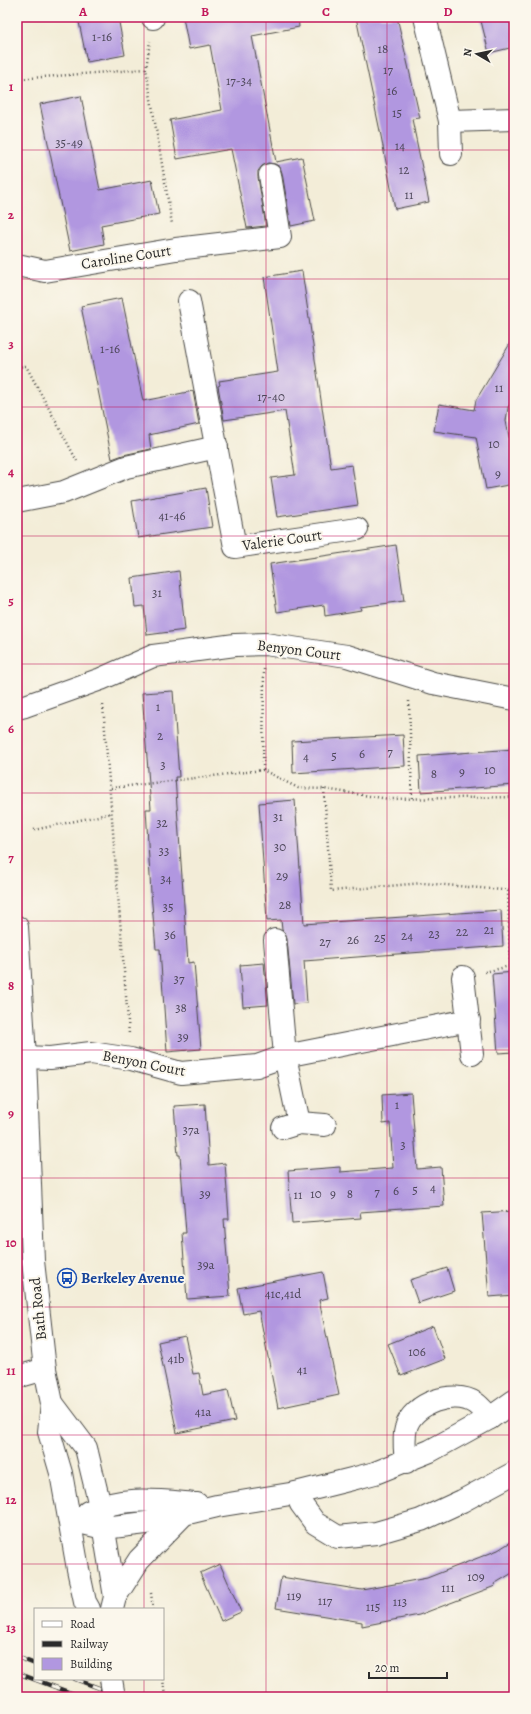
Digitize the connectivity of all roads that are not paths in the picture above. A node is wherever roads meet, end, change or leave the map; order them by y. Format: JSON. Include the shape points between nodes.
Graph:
{"nodes":[{"id":1,"x":425,"y":17,"type":"edge"},
{"id":2,"x":514,"y":119,"type":"edge"},
{"id":3,"x":450,"y":121,"type":"junction"},
{"id":4,"x":452,"y":154,"type":"dead end"},
{"id":5,"x":270,"y":175,"type":"dead end"},
{"id":6,"x":17,"y":265,"type":"edge"},
{"id":7,"x":189,"y":301,"type":"dead end"},
{"id":8,"x":217,"y":447,"type":"junction"},
{"id":9,"x":17,"y":501,"type":"edge"},
{"id":10,"x":357,"y":529,"type":"dead end"},
{"id":11,"x":514,"y":698,"type":"edge"},
{"id":12,"x":17,"y":708,"type":"edge"},
{"id":13,"x":17,"y":927,"type":"edge"},
{"id":14,"x":275,"y":940,"type":"dead end"},
{"id":15,"x":463,"y":977,"type":"road end"},
{"id":16,"x":468,"y":1020,"type":"junction"},
{"id":17,"x":472,"y":1054,"type":"dead end"},
{"id":18,"x":286,"y":1056,"type":"junction"},
{"id":19,"x":25,"y":1057,"type":"junction"},
{"id":20,"x":325,"y":1125,"type":"dead end"},
{"id":21,"x":45,"y":1369,"type":"junction"},
{"id":22,"x":17,"y":1377,"type":"edge"},
{"id":23,"x":514,"y":1401,"type":"edge"},
{"id":24,"x":52,"y":1403,"type":"junction"},
{"id":25,"x":490,"y":1418,"type":"junction"},
{"id":26,"x":406,"y":1462,"type":"junction"},
{"id":27,"x":514,"y":1473,"type":"edge"},
{"id":28,"x":296,"y":1493,"type":"junction"},
{"id":29,"x":100,"y":1506,"type":"junction"},
{"id":30,"x":217,"y":1506,"type":"junction"},
{"id":31,"x":185,"y":1514,"type":"junction"},
{"id":32,"x":70,"y":1520,"type":"junction"},
{"id":33,"x":104,"y":1528,"type":"junction"},
{"id":34,"x":114,"y":1603,"type":"edge"},
{"id":35,"x":87,"y":1606,"type":"edge"},
{"id":36,"x":111,"y":1680,"type":"edge"},
{"id":37,"x":114,"y":1697,"type":"edge"}],
"edges":[{"from":1,"to":3,"type":"street"},
{"from":2,"to":3,"type":"street"},
{"from":3,"to":4,"type":"street"},
{"from":5,"to":6,"type":"street","name":"Caroline Court","via":[[280,237],[176,249],[45,271]]},
{"from":7,"to":8,"type":"street","name":"Valerie Court"},
{"from":8,"to":9,"type":"street","via":[[126,467],[64,492]]},
{"from":8,"to":10,"type":"street","name":"Valerie Court","via":[[235,547]]},
{"from":11,"to":12,"type":"street","name":"Benyon Court","via":[[433,683],[347,656],[265,644],[235,645],[153,656],[101,679]]},
{"from":13,"to":19,"type":"street","name":"Bath Road"},
{"from":14,"to":18,"type":"street"},
{"from":15,"to":16,"type":"street"},
{"from":16,"to":17,"type":"street"},
{"from":16,"to":18,"type":"street","name":"Benyon Court"},
{"from":18,"to":19,"type":"street","name":"Benyon Court","via":[[257,1066],[181,1073],[131,1059],[91,1052],[50,1058]]},
{"from":18,"to":20,"type":"street","via":[[291,1125]]},
{"from":19,"to":21,"type":"street","name":"Bath Road","via":[[33,1261]]},
{"from":21,"to":22,"type":"street"},
{"from":21,"to":24,"type":"street","name":"Bath Road"},
{"from":23,"to":25,"type":"street"},
{"from":24,"to":29,"type":"street","name":"Bath Road","via":[[86,1448]]},
{"from":24,"to":32,"type":"street","name":"Bath Road","via":[[49,1432],[61,1473]]},
{"from":25,"to":26,"type":"street"},
{"from":25,"to":26,"type":"street","via":[[474,1402],[464,1399],[438,1399],[426,1405],[414,1413],[406,1428]]},
{"from":26,"to":28,"type":"street","via":[[375,1473]]},
{"from":27,"to":28,"type":"street","via":[[462,1502],[421,1520],[376,1533],[338,1537],[314,1523]]},
{"from":28,"to":30,"type":"street"},
{"from":29,"to":30,"type":"street","via":[[146,1500]]},
{"from":29,"to":32,"type":"street"},
{"from":29,"to":33,"type":"street","name":"Bath Road"},
{"from":30,"to":31,"type":"street"},
{"from":31,"to":33,"type":"street","via":[[146,1523]]},
{"from":31,"to":34,"type":"street","via":[[139,1560]]},
{"from":32,"to":33,"type":"street"},
{"from":32,"to":35,"type":"street","name":"Bath Road"},
{"from":33,"to":34,"type":"street","name":"Bath Road"},
{"from":36,"to":37,"type":"street","bridge":true}]}
